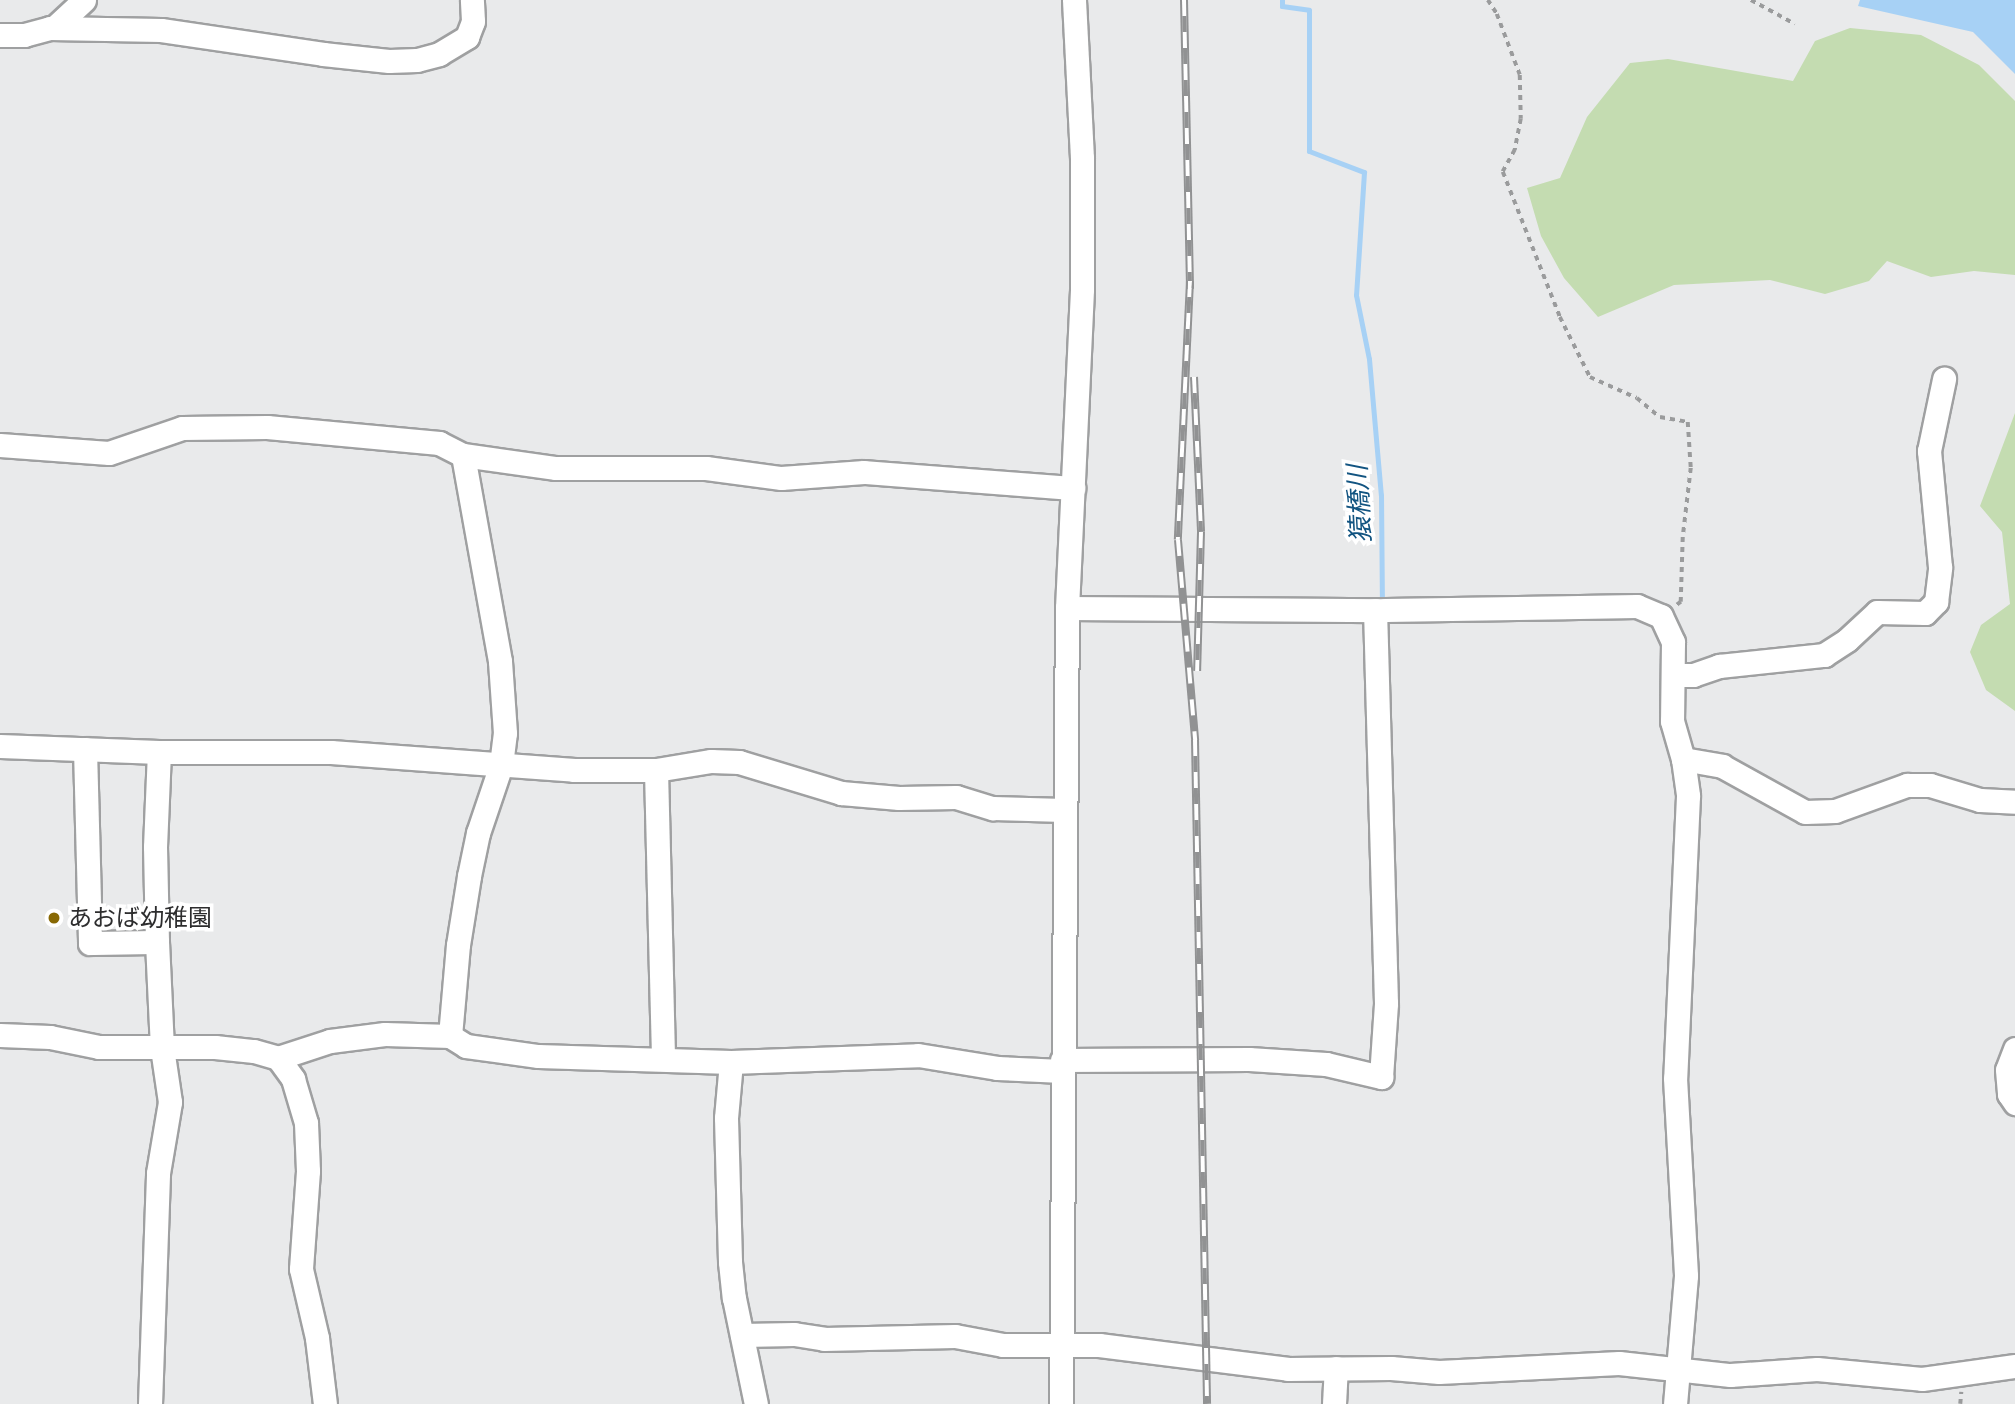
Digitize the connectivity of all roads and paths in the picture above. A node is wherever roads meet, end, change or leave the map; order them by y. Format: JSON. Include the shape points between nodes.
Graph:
{"nodes":[{"id":1,"x":84,"y":0,"type":"edge"},
{"id":2,"x":472,"y":0,"type":"edge"},
{"id":3,"x":1074,"y":0,"type":"edge"},
{"id":4,"x":1488,"y":0,"type":"edge"},
{"id":5,"x":1751,"y":0,"type":"edge"},
{"id":6,"x":1795,"y":24,"type":"dead end"},
{"id":7,"x":54,"y":28,"type":"junction"},
{"id":8,"x":0,"y":35,"type":"edge"},
{"id":9,"x":1944,"y":379,"type":"dead end"},
{"id":10,"x":0,"y":444,"type":"edge"},
{"id":11,"x":463,"y":455,"type":"junction"},
{"id":12,"x":1073,"y":488,"type":"junction"},
{"id":13,"x":1067,"y":608,"type":"junction"},
{"id":14,"x":1380,"y":610,"type":"junction"},
{"id":15,"x":1661,"y":617,"type":"junction"},
{"id":16,"x":1674,"y":675,"type":"junction"},
{"id":17,"x":0,"y":746,"type":"edge"},
{"id":18,"x":85,"y":749,"type":"junction"},
{"id":19,"x":159,"y":751,"type":"junction"},
{"id":20,"x":1683,"y":759,"type":"junction"},
{"id":21,"x":501,"y":765,"type":"junction"},
{"id":22,"x":656,"y":769,"type":"junction"},
{"id":23,"x":2015,"y":802,"type":"edge"},
{"id":24,"x":1064,"y":810,"type":"junction"},
{"id":25,"x":157,"y":943,"type":"junction"},
{"id":26,"x":0,"y":1035,"type":"edge"},
{"id":27,"x":450,"y":1036,"type":"junction"},
{"id":28,"x":162,"y":1048,"type":"junction"},
{"id":29,"x":2015,"y":1049,"type":"edge"},
{"id":30,"x":278,"y":1058,"type":"junction"},
{"id":31,"x":663,"y":1058,"type":"junction"},
{"id":32,"x":731,"y":1062,"type":"junction"},
{"id":33,"x":1062,"y":1066,"type":"junction"},
{"id":34,"x":2015,"y":1103,"type":"edge"},
{"id":35,"x":742,"y":1335,"type":"junction"},
{"id":36,"x":1061,"y":1346,"type":"junction"},
{"id":37,"x":2015,"y":1366,"type":"edge"},
{"id":38,"x":1336,"y":1368,"type":"junction"},
{"id":39,"x":1677,"y":1372,"type":"junction"},
{"id":40,"x":150,"y":1404,"type":"edge"},
{"id":41,"x":325,"y":1404,"type":"edge"},
{"id":42,"x":757,"y":1404,"type":"edge"},
{"id":43,"x":1061,"y":1404,"type":"edge"},
{"id":44,"x":1334,"y":1404,"type":"edge"},
{"id":45,"x":1675,"y":1404,"type":"edge"}],
"edges":[{"from":1,"to":7,"type":"street"},
{"from":2,"to":7,"type":"street","via":[[467,37],[439,54],[417,60],[323,54],[161,30]]},
{"from":3,"to":12,"type":"street","via":[[1082,289]]},
{"from":4,"to":15,"type":"path","via":[[1520,75],[1521,119],[1515,150],[1503,172],[1560,317],[1590,377],[1637,398],[1660,417],[1688,422],[1691,468],[1681,602]]},
{"from":5,"to":6,"type":"path"},
{"from":7,"to":8,"type":"street"},
{"from":9,"to":16,"type":"street","via":[[1929,451],[1940,567],[1936,602],[1925,613],[1877,612],[1824,655]]},
{"from":10,"to":11,"type":"street","via":[[110,453],[182,428],[267,427],[439,443]]},
{"from":11,"to":12,"type":"street","via":[[556,468],[706,468],[782,478],[864,472]]},
{"from":11,"to":21,"type":"street","via":[[503,688]]},
{"from":12,"to":13,"type":"street"},
{"from":13,"to":14,"type":"street"},
{"from":13,"to":24,"type":"street"},
{"from":14,"to":15,"type":"street","via":[[1637,606]]},
{"from":14,"to":33,"type":"street","via":[[1386,1003],[1381,1077],[1326,1064],[1249,1059]]},
{"from":15,"to":16,"type":"street","via":[[1673,642]]},
{"from":16,"to":20,"type":"street","via":[[1672,721]]},
{"from":17,"to":18,"type":"street"},
{"from":18,"to":19,"type":"street"},
{"from":18,"to":25,"type":"street","via":[[90,943]]},
{"from":19,"to":21,"type":"street","via":[[331,752]]},
{"from":19,"to":25,"type":"street"},
{"from":20,"to":23,"type":"street","via":[[1722,766],[1805,812],[1835,811],[1907,785],[1930,785],[1980,800]]},
{"from":20,"to":39,"type":"street","via":[[1688,796],[1675,1078],[1686,1276]]},
{"from":21,"to":22,"type":"street","via":[[574,771]]},
{"from":21,"to":27,"type":"street","via":[[469,876]]},
{"from":22,"to":24,"type":"street","via":[[739,762],[841,793],[956,797],[993,808]]},
{"from":22,"to":31,"type":"street"},
{"from":24,"to":33,"type":"street"},
{"from":25,"to":28,"type":"street"},
{"from":26,"to":28,"type":"street","via":[[50,1037],[99,1047]]},
{"from":27,"to":30,"type":"street","via":[[385,1034],[330,1041]]},
{"from":27,"to":31,"type":"street","via":[[466,1046],[495,1052]]},
{"from":28,"to":30,"type":"street","via":[[215,1047]]},
{"from":28,"to":40,"type":"street","via":[[170,1102],[158,1173]]},
{"from":29,"to":34,"type":"street","via":[[2007,1070],[2009,1094]]},
{"from":30,"to":41,"type":"street","via":[[293,1079],[306,1123],[308,1171],[301,1269],[317,1338]]},
{"from":31,"to":32,"type":"street"},
{"from":32,"to":33,"type":"street","via":[[918,1055],[997,1068]]},
{"from":32,"to":35,"type":"street","via":[[726,1118],[730,1262]]},
{"from":33,"to":36,"type":"street"},
{"from":35,"to":36,"type":"street","via":[[794,1334],[824,1339],[955,1336],[1003,1345]]},
{"from":35,"to":42,"type":"street"},
{"from":36,"to":38,"type":"street","via":[[1099,1345],[1288,1369]]},
{"from":36,"to":43,"type":"street"},
{"from":37,"to":39,"type":"street","via":[[1922,1379],[1817,1369],[1730,1376]]},
{"from":38,"to":39,"type":"street","via":[[1438,1372],[1619,1363]]},
{"from":38,"to":44,"type":"street"},
{"from":39,"to":45,"type":"street"}]}
